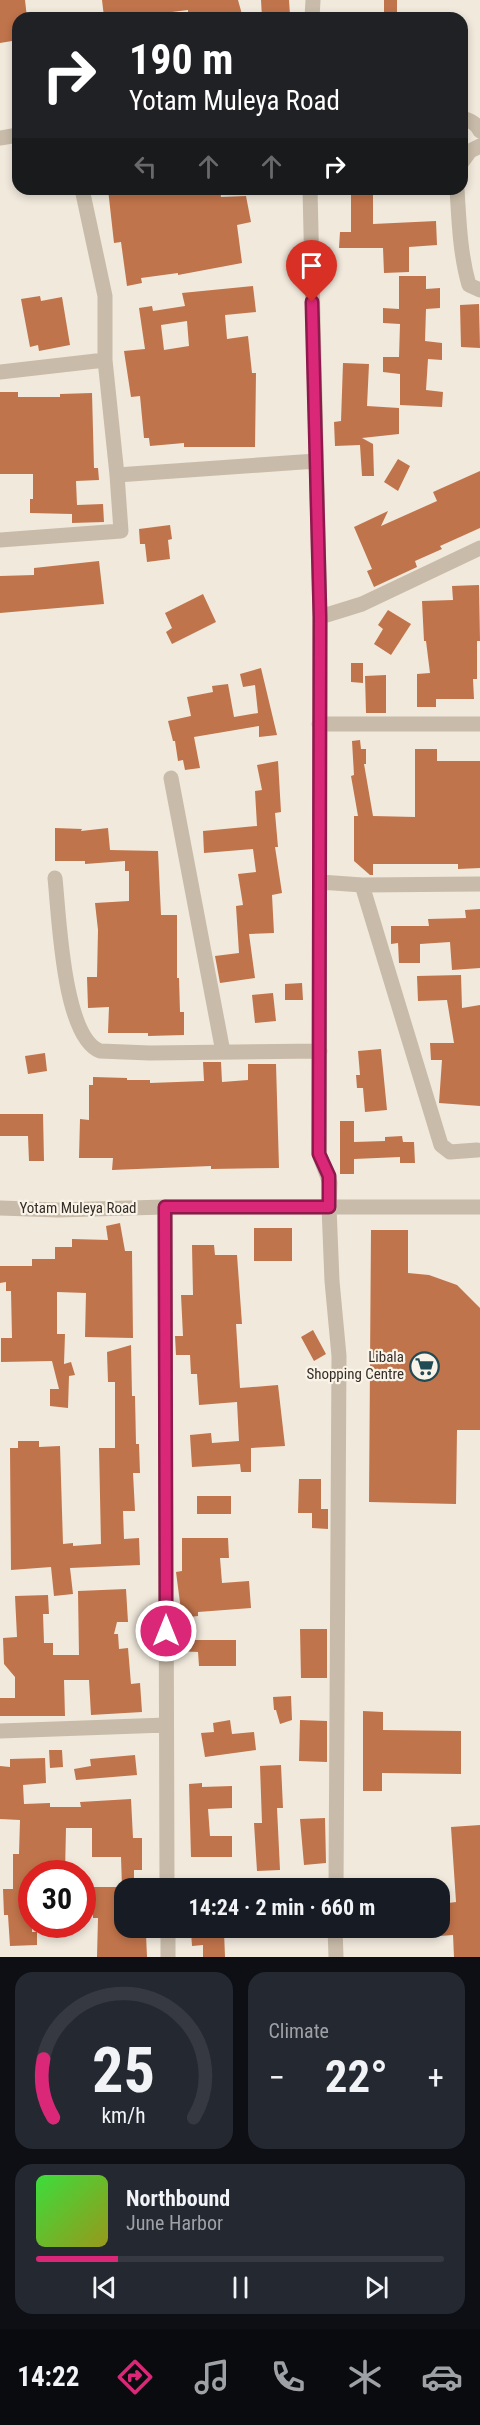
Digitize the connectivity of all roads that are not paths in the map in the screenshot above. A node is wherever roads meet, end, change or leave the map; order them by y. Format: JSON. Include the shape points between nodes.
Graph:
{"nodes":[{"id":1,"x":468,"y":119,"type":"edge"},
{"id":2,"x":480,"y":131,"type":"edge"},
{"id":3,"x":83,"y":195,"type":"edge"},
{"id":4,"x":310,"y":195,"type":"edge"},
{"id":5,"x":458,"y":195,"type":"edge"},
{"id":6,"x":480,"y":290,"type":"edge"},
{"id":7,"x":105,"y":360,"type":"junction"},
{"id":8,"x":0,"y":372,"type":"edge"},
{"id":9,"x":316,"y":461,"type":"junction"},
{"id":10,"x":117,"y":475,"type":"junction"},
{"id":11,"x":0,"y":540,"type":"edge"},
{"id":12,"x":480,"y":548,"type":"edge"},
{"id":13,"x":320,"y":617,"type":"junction"},
{"id":14,"x":319,"y":724,"type":"junction"},
{"id":15,"x":480,"y":724,"type":"edge"},
{"id":16,"x":171,"y":778,"type":"dead end"},
{"id":17,"x":54,"y":878,"type":"dead end"},
{"id":18,"x":320,"y":882,"type":"junction"},
{"id":19,"x":480,"y":884,"type":"edge"},
{"id":20,"x":362,"y":885,"type":"junction"},
{"id":21,"x":320,"y":1051,"type":"junction"},
{"id":22,"x":223,"y":1052,"type":"junction"},
{"id":23,"x":477,"y":1150,"type":"dead end"},
{"id":24,"x":165,"y":1207,"type":"junction"},
{"id":25,"x":329,"y":1207,"type":"junction"},
{"id":26,"x":480,"y":1207,"type":"edge"},
{"id":27,"x":0,"y":1208,"type":"edge"},
{"id":28,"x":166,"y":1725,"type":"junction"},
{"id":29,"x":0,"y":1731,"type":"edge"},
{"id":30,"x":167,"y":1878,"type":"edge"},
{"id":31,"x":336,"y":1878,"type":"edge"},
{"id":32,"x":168,"y":1938,"type":"edge"},
{"id":33,"x":335,"y":1938,"type":"edge"},
{"id":34,"x":168,"y":1957,"type":"edge"},
{"id":35,"x":336,"y":1957,"type":"edge"}],
"edges":[{"from":1,"to":2,"type":"street"},
{"from":3,"to":7,"type":"street","via":[[105,296]]},
{"from":4,"to":9,"type":"street"},
{"from":5,"to":6,"type":"street","via":[[466,273],[469,285]]},
{"from":7,"to":8,"type":"street"},
{"from":7,"to":10,"type":"street"},
{"from":9,"to":10,"type":"street"},
{"from":9,"to":13,"type":"street"},
{"from":10,"to":11,"type":"street","via":[[121,531]]},
{"from":12,"to":13,"type":"street","via":[[362,604]]},
{"from":13,"to":14,"type":"street"},
{"from":14,"to":15,"type":"street"},
{"from":14,"to":18,"type":"street"},
{"from":16,"to":22,"type":"street"},
{"from":17,"to":22,"type":"street","via":[[68,988],[74,1017],[87,1042],[113,1052]]},
{"from":18,"to":20,"type":"street"},
{"from":18,"to":21,"type":"street"},
{"from":19,"to":20,"type":"street"},
{"from":20,"to":23,"type":"street","via":[[441,1145],[450,1152]]},
{"from":21,"to":22,"type":"street"},
{"from":21,"to":25,"type":"street","via":[[319,1154],[329,1176]]},
{"from":24,"to":25,"type":"street","name":"Yotam Muleya Road"},
{"from":24,"to":27,"type":"street","name":"Yotam Muleya Road"},
{"from":24,"to":28,"type":"street"},
{"from":25,"to":26,"type":"street","name":"Yotam Muleya Road"},
{"from":25,"to":31,"type":"street","via":[[339,1356]]},
{"from":28,"to":29,"type":"street"},
{"from":28,"to":30,"type":"street"},
{"from":32,"to":34,"type":"street"},
{"from":33,"to":35,"type":"street"}]}
